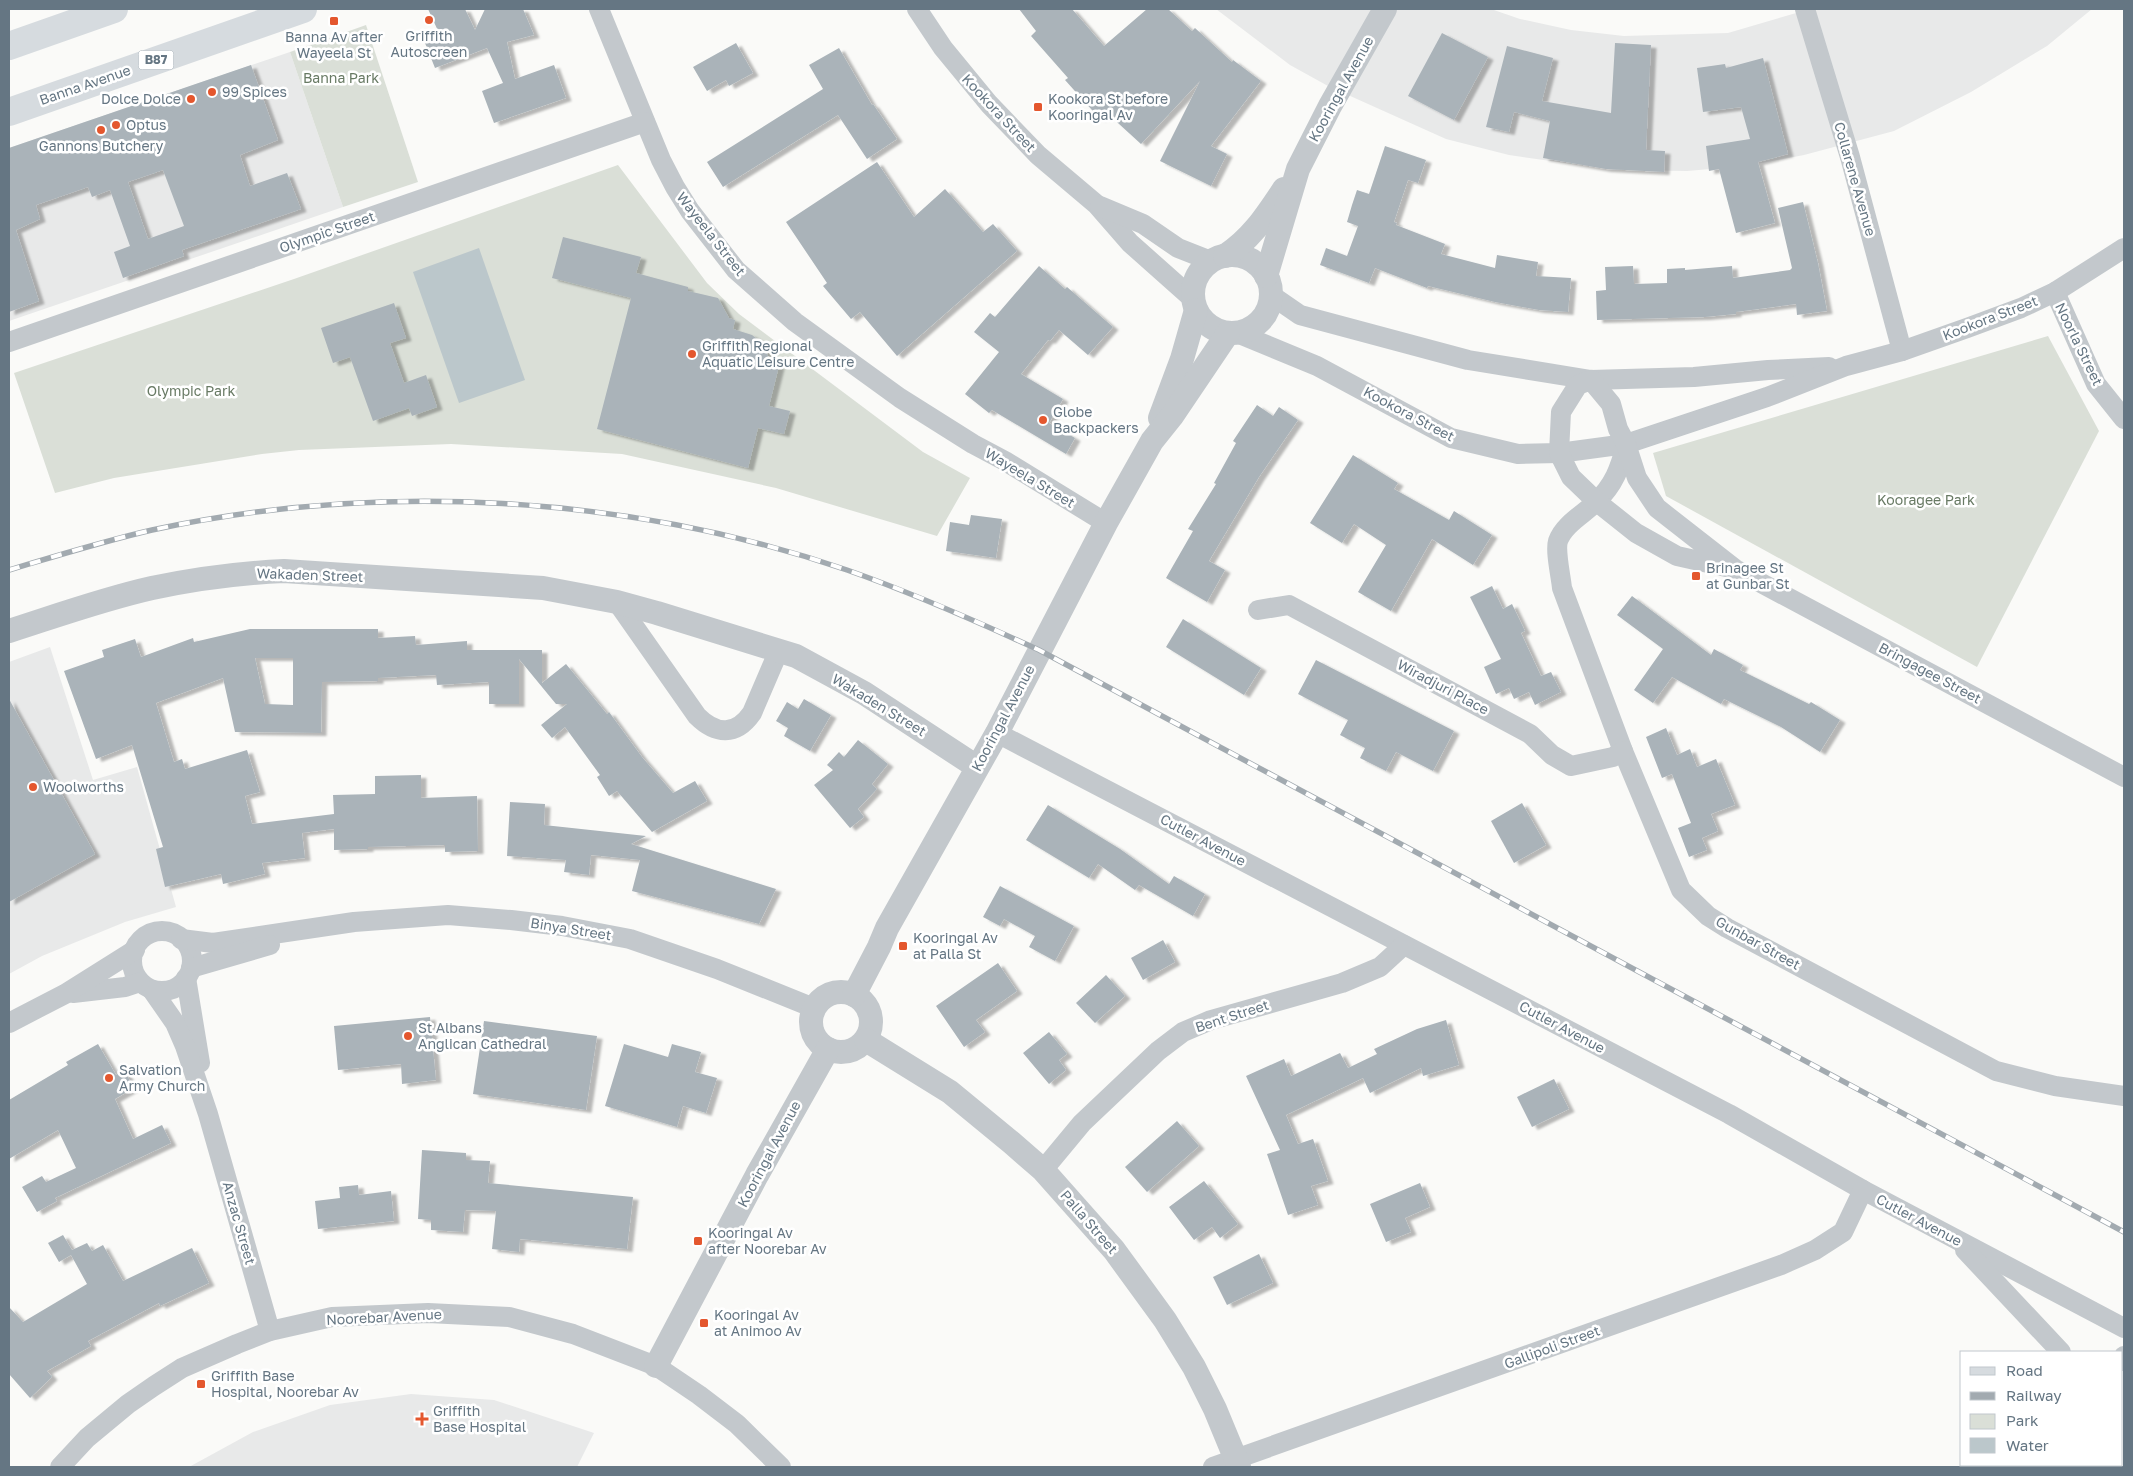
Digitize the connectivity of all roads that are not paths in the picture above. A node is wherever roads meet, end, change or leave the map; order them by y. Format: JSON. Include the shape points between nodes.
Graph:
{"nodes":[{"id":1,"x":114,"y":9,"type":"edge"},
{"id":2,"x":303,"y":9,"type":"edge"},
{"id":3,"x":600,"y":9,"type":"edge"},
{"id":4,"x":917,"y":9,"type":"edge"},
{"id":5,"x":1385,"y":9,"type":"edge"},
{"id":6,"x":1805,"y":9,"type":"edge"},
{"id":7,"x":9,"y":46,"type":"edge"},
{"id":8,"x":9,"y":112,"type":"edge"},
{"id":9,"x":645,"y":122,"type":"junction"},
{"id":10,"x":1298,"y":169,"type":"junction"},
{"id":11,"x":1096,"y":204,"type":"junction"},
{"id":12,"x":2124,"y":248,"type":"edge"},
{"id":13,"x":1218,"y":259,"type":"junction"},
{"id":14,"x":1268,"y":285,"type":"junction"},
{"id":15,"x":2055,"y":292,"type":"junction"},
{"id":16,"x":1194,"y":304,"type":"junction"},
{"id":17,"x":1233,"y":333,"type":"junction"},
{"id":18,"x":9,"y":342,"type":"edge"},
{"id":19,"x":1902,"y":351,"type":"junction"},
{"id":20,"x":1846,"y":366,"type":"junction"},
{"id":21,"x":1591,"y":380,"type":"junction"},
{"id":22,"x":2124,"y":419,"type":"edge"},
{"id":23,"x":1152,"y":441,"type":"junction"},
{"id":24,"x":1626,"y":444,"type":"junction"},
{"id":25,"x":1559,"y":453,"type":"junction"},
{"id":26,"x":1597,"y":502,"type":"junction"},
{"id":27,"x":1106,"y":523,"type":"junction"},
{"id":28,"x":1735,"y":569,"type":"junction"},
{"id":29,"x":617,"y":602,"type":"junction"},
{"id":30,"x":1258,"y":610,"type":"dead end"},
{"id":31,"x":9,"y":630,"type":"edge"},
{"id":32,"x":779,"y":650,"type":"junction"},
{"id":33,"x":997,"y":733,"type":"junction"},
{"id":34,"x":1624,"y":751,"type":"junction"},
{"id":35,"x":977,"y":767,"type":"junction"},
{"id":36,"x":2124,"y":777,"type":"edge"},
{"id":37,"x":316,"y":927,"type":"junction"},
{"id":38,"x":181,"y":939,"type":"junction"},
{"id":39,"x":1404,"y":945,"type":"junction"},
{"id":40,"x":134,"y":950,"type":"junction"},
{"id":41,"x":189,"y":973,"type":"junction"},
{"id":42,"x":146,"y":986,"type":"junction"},
{"id":43,"x":65,"y":994,"type":"junction"},
{"id":44,"x":854,"y":995,"type":"junction"},
{"id":45,"x":814,"y":1008,"type":"junction"},
{"id":46,"x":9,"y":1023,"type":"edge"},
{"id":47,"x":866,"y":1040,"type":"junction"},
{"id":48,"x":828,"y":1049,"type":"junction"},
{"id":49,"x":2124,"y":1096,"type":"edge"},
{"id":50,"x":208,"y":1114,"type":"junction"},
{"id":51,"x":1043,"y":1170,"type":"junction"},
{"id":52,"x":1863,"y":1190,"type":"junction"},
{"id":53,"x":1953,"y":1238,"type":"junction"},
{"id":54,"x":2124,"y":1328,"type":"edge"},
{"id":55,"x":270,"y":1331,"type":"junction"},
{"id":56,"x":2060,"y":1351,"type":"edge"},
{"id":57,"x":656,"y":1366,"type":"junction"},
{"id":58,"x":1238,"y":1463,"type":"edge"},
{"id":59,"x":60,"y":1467,"type":"edge"},
{"id":60,"x":781,"y":1467,"type":"edge"},
{"id":61,"x":1214,"y":1467,"type":"edge"}],
"edges":[{"from":1,"to":7,"type":"main road"},
{"from":2,"to":8,"type":"main road","name":"Banna Avenue","number":"B87"},
{"from":3,"to":9,"type":"street","name":"Wayeela Street"},
{"from":4,"to":11,"type":"street","name":"Kookora Street","via":[[943,48],[989,104],[1038,155]]},
{"from":5,"to":10,"type":"street","name":"Kooringal Avenue"},
{"from":6,"to":19,"type":"street","name":"Collarene Avenue","via":[[1850,157]]},
{"from":9,"to":18,"type":"street","name":"Olympic Street"},
{"from":9,"to":27,"type":"street","name":"Wayeela Street","via":[[661,160],[690,211],[736,270],[780,309],[908,403]]},
{"from":10,"to":13,"type":"street","name":"Kooringal Avenue","via":[[1259,226],[1242,245]]},
{"from":10,"to":14,"type":"street","name":"Kooringal Avenue"},
{"from":11,"to":13,"type":"street","name":"Kookora Street","via":[[1142,224],[1178,248]]},
{"from":11,"to":16,"type":"street","name":"Kookora Street","via":[[1130,243]]},
{"from":12,"to":15,"type":"street","name":"Kookora Street"},
{"from":13,"to":14,"type":"street","via":[[1237,256],[1249,260],[1259,266]]},
{"from":13,"to":16,"type":"street","via":[[1203,268],[1196,278]]},
{"from":14,"to":17,"type":"street","via":[[1268,308],[1261,320],[1250,328]]},
{"from":14,"to":21,"type":"street","name":"Kookora Street","via":[[1300,315],[1459,358]]},
{"from":15,"to":19,"type":"street","name":"Kookora Street","via":[[2022,308]]},
{"from":15,"to":22,"type":"street","name":"Noorla Street","via":[[2096,384]]},
{"from":16,"to":17,"type":"street","via":[[1209,326]]},
{"from":16,"to":23,"type":"street","name":"Kooringal Avenue","via":[[1182,359]]},
{"from":17,"to":23,"type":"street","name":"Kooringal Avenue"},
{"from":17,"to":25,"type":"street","name":"Kookora Street","via":[[1317,366],[1451,438],[1518,454]]},
{"from":19,"to":20,"type":"street","name":"Kookora Street"},
{"from":20,"to":21,"type":"street","name":"Kookora Street","via":[[1694,377]]},
{"from":20,"to":24,"type":"street","name":"Kookora Street","via":[[1767,397]]},
{"from":21,"to":24,"type":"street","name":"Bringagee Street","via":[[1611,404]]},
{"from":21,"to":25,"type":"street","name":"Bringagee Street","via":[[1578,385],[1561,412]]},
{"from":23,"to":27,"type":"street","name":"Kooringal Avenue"},
{"from":24,"to":25,"type":"street","name":"Kookora Street"},
{"from":24,"to":26,"type":"street","via":[[1620,470]]},
{"from":24,"to":28,"type":"street","name":"Bringagee Street","via":[[1637,478],[1657,508]]},
{"from":25,"to":26,"type":"street","name":"Bringagee Street","via":[[1571,477]]},
{"from":26,"to":28,"type":"street","name":"Bringagee Street","via":[[1636,533],[1677,556]]},
{"from":26,"to":34,"type":"street","name":"Gunbar Street","via":[[1568,527],[1558,542],[1560,571],[1562,588]]},
{"from":27,"to":33,"type":"street","name":"Kooringal Avenue"},
{"from":28,"to":36,"type":"street","name":"Bringagee Street"},
{"from":29,"to":31,"type":"street","name":"Wakaden Street","via":[[542,588],[496,584],[284,572],[243,573],[151,588]]},
{"from":29,"to":32,"type":"street","name":"Wakaden Street"},
{"from":29,"to":32,"type":"street","via":[[687,703],[706,725],[718,731],[737,728],[746,722]]},
{"from":30,"to":34,"type":"street","name":"Wiradjuri Place","via":[[1289,605],[1530,734],[1552,755],[1572,766],[1613,757]]},
{"from":32,"to":35,"type":"street","name":"Wakaden Street","via":[[864,693]]},
{"from":33,"to":35,"type":"street","name":"Kooringal Avenue"},
{"from":33,"to":39,"type":"street","name":"Cutler Avenue"},
{"from":34,"to":49,"type":"street","name":"Gunbar Street","via":[[1681,890],[1708,916],[1996,1071],[2055,1086]]},
{"from":35,"to":44,"type":"street","name":"Kooringal Avenue","via":[[886,928]]},
{"from":37,"to":38,"type":"street","name":"Binya Street","via":[[213,942]]},
{"from":37,"to":41,"type":"street","name":"Binya Street"},
{"from":37,"to":45,"type":"street","name":"Binya Street","via":[[448,915],[562,926],[630,938]]},
{"from":38,"to":40,"type":"street","via":[[173,934],[155,932]]},
{"from":38,"to":41,"type":"street","via":[[190,952]]},
{"from":39,"to":51,"type":"street","name":"Bent Street","via":[[1380,967],[1342,983],[1211,1020],[1183,1032],[1158,1051],[1082,1123]]},
{"from":39,"to":52,"type":"street","name":"Cutler Avenue","via":[[1728,1114]]},
{"from":40,"to":42,"type":"street","via":[[132,967]]},
{"from":40,"to":43,"type":"street"},
{"from":41,"to":42,"type":"street","via":[[180,985],[171,990]]},
{"from":41,"to":50,"type":"street","name":"Anzac Street"},
{"from":42,"to":43,"type":"street"},
{"from":42,"to":50,"type":"street","name":"Anzac Street","via":[[175,1023]]},
{"from":43,"to":46,"type":"street"},
{"from":44,"to":45,"type":"street","via":[[835,993],[819,1001]]},
{"from":44,"to":47,"type":"street","via":[[867,1005],[870,1014],[872,1023]]},
{"from":45,"to":48,"type":"street","via":[[811,1017],[814,1036]]},
{"from":47,"to":48,"type":"street","via":[[860,1047],[844,1053]]},
{"from":47,"to":51,"type":"street","name":"Palla Street","via":[[950,1092]]},
{"from":48,"to":57,"type":"street","name":"Kooringal Avenue"},
{"from":50,"to":55,"type":"street","name":"Anzac Street"},
{"from":51,"to":58,"type":"street","name":"Palla Street","via":[[1114,1250],[1165,1320],[1215,1408]]},
{"from":52,"to":53,"type":"street","name":"Cutler Avenue"},
{"from":52,"to":58,"type":"street","name":"Gallipoli Street","via":[[1843,1232],[1807,1254]]},
{"from":53,"to":54,"type":"street","name":"Cutler Avenue"},
{"from":53,"to":56,"type":"street"},
{"from":55,"to":57,"type":"street","name":"Noorebar Avenue","via":[[332,1317],[428,1313],[509,1317],[573,1334]]},
{"from":55,"to":59,"type":"street","name":"Noorebar Avenue","via":[[182,1368],[128,1404],[87,1438]]},
{"from":57,"to":60,"type":"street","name":"Noorebar Avenue","via":[[737,1424]]},
{"from":58,"to":61,"type":"street","name":"Gallipoli Street"}]}
